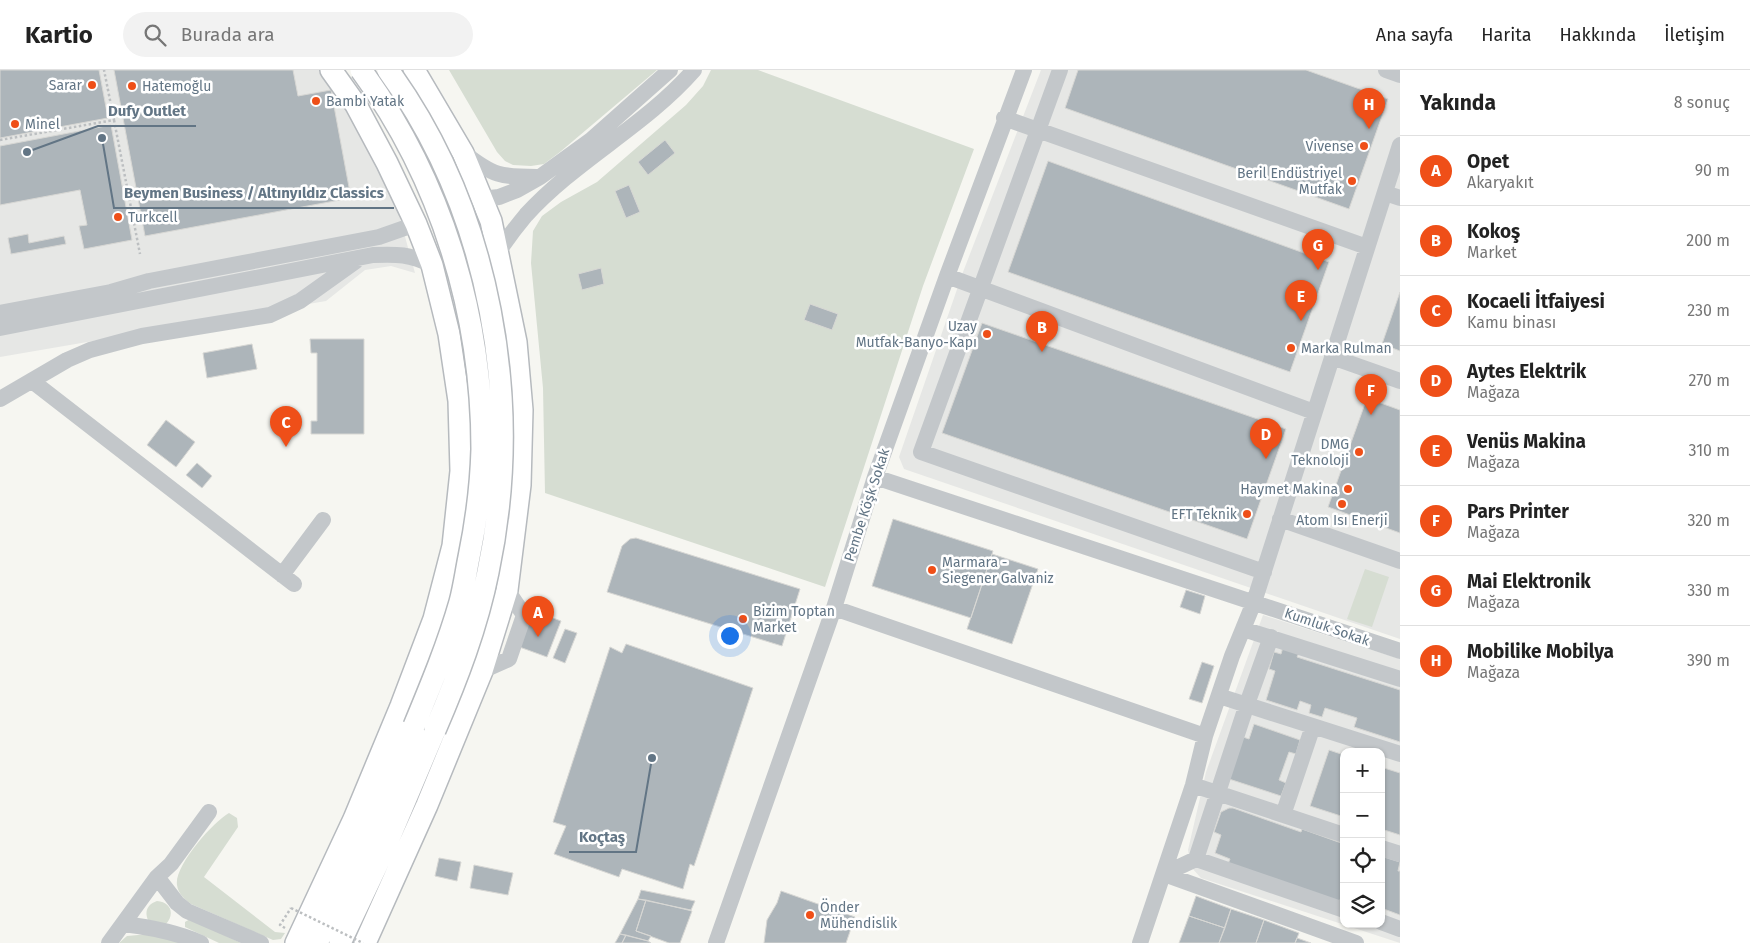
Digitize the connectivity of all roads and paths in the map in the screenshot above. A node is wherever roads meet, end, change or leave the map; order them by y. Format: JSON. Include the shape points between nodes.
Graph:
{"nodes":[{"id":1,"x":104,"y":70,"type":"edge"},
{"id":2,"x":331,"y":70,"type":"edge"},
{"id":3,"x":361,"y":70,"type":"edge"},
{"id":4,"x":388,"y":70,"type":"edge"},
{"id":5,"x":414,"y":70,"type":"edge"},
{"id":6,"x":670,"y":70,"type":"edge"},
{"id":7,"x":694,"y":70,"type":"edge"},
{"id":8,"x":1024,"y":70,"type":"edge"},
{"id":9,"x":1060,"y":70,"type":"edge"},
{"id":10,"x":1386,"y":70,"type":"edge"},
{"id":11,"x":1400,"y":75,"type":"edge"},
{"id":12,"x":1004,"y":118,"type":"junction"},
{"id":13,"x":114,"y":120,"type":"junction"},
{"id":14,"x":449,"y":129,"type":"junction"},
{"id":15,"x":1038,"y":130,"type":"junction"},
{"id":16,"x":0,"y":140,"type":"edge"},
{"id":17,"x":1400,"y":145,"type":"edge"},
{"id":18,"x":463,"y":152,"type":"junction"},
{"id":19,"x":387,"y":163,"type":"junction"},
{"id":20,"x":540,"y":177,"type":"junction"},
{"id":21,"x":1392,"y":196,"type":"edge"},
{"id":22,"x":481,"y":199,"type":"junction"},
{"id":23,"x":416,"y":224,"type":"junction"},
{"id":24,"x":1367,"y":247,"type":"junction"},
{"id":25,"x":498,"y":252,"type":"junction"},
{"id":26,"x":140,"y":254,"type":"dead end"},
{"id":27,"x":361,"y":258,"type":"junction"},
{"id":28,"x":432,"y":266,"type":"junction"},
{"id":29,"x":946,"y":276,"type":"junction"},
{"id":30,"x":981,"y":289,"type":"junction"},
{"id":31,"x":0,"y":312,"type":"edge"},
{"id":32,"x":0,"y":328,"type":"edge"},
{"id":33,"x":449,"y":334,"type":"junction"},
{"id":34,"x":516,"y":342,"type":"junction"},
{"id":35,"x":1332,"y":357,"type":"junction"},
{"id":36,"x":32,"y":381,"type":"junction"},
{"id":37,"x":1400,"y":381,"type":"edge"},
{"id":38,"x":0,"y":399,"type":"edge"},
{"id":39,"x":1314,"y":412,"type":"junction"},
{"id":40,"x":875,"y":477,"type":"junction"},
{"id":41,"x":1280,"y":519,"type":"junction"},
{"id":42,"x":323,"y":520,"type":"dead end"},
{"id":43,"x":1400,"y":561,"type":"edge"},
{"id":44,"x":1264,"y":572,"type":"junction"},
{"id":45,"x":1254,"y":602,"type":"junction"},
{"id":46,"x":834,"y":608,"type":"junction"},
{"id":47,"x":1243,"y":629,"type":"junction"},
{"id":48,"x":1271,"y":638,"type":"junction"},
{"id":49,"x":1400,"y":651,"type":"edge"},
{"id":50,"x":1400,"y":679,"type":"edge"},
{"id":51,"x":1219,"y":696,"type":"junction"},
{"id":52,"x":1247,"y":704,"type":"junction"},
{"id":53,"x":1314,"y":726,"type":"junction"},
{"id":54,"x":1205,"y":736,"type":"junction"},
{"id":55,"x":1400,"y":754,"type":"edge"},
{"id":56,"x":1193,"y":785,"type":"junction"},
{"id":57,"x":1218,"y":794,"type":"junction"},
{"id":58,"x":209,"y":812,"type":"dead end"},
{"id":59,"x":1283,"y":815,"type":"junction"},
{"id":60,"x":1340,"y":835,"type":"edge"},
{"id":61,"x":1385,"y":849,"type":"edge"},
{"id":62,"x":1400,"y":854,"type":"edge"},
{"id":63,"x":1196,"y":859,"type":"junction"},
{"id":64,"x":1164,"y":874,"type":"junction"},
{"id":65,"x":157,"y":877,"type":"junction"},
{"id":66,"x":180,"y":906,"type":"junction"},
{"id":67,"x":291,"y":908,"type":"dead end"},
{"id":68,"x":1340,"y":909,"type":"edge"},
{"id":69,"x":1385,"y":923,"type":"edge"},
{"id":70,"x":123,"y":924,"type":"junction"},
{"id":71,"x":1400,"y":929,"type":"edge"},
{"id":72,"x":165,"y":932,"type":"junction"},
{"id":73,"x":108,"y":943,"type":"edge"},
{"id":74,"x":201,"y":943,"type":"edge"},
{"id":75,"x":261,"y":943,"type":"edge"},
{"id":76,"x":296,"y":943,"type":"edge"},
{"id":77,"x":317,"y":943,"type":"edge"},
{"id":78,"x":340,"y":943,"type":"edge"},
{"id":79,"x":364,"y":943,"type":"edge"},
{"id":80,"x":716,"y":943,"type":"edge"},
{"id":81,"x":1140,"y":943,"type":"edge"},
{"id":82,"x":1356,"y":943,"type":"edge"}],
"edges":[{"from":1,"to":13,"type":"path"},
{"from":2,"to":19,"type":"main road","via":[[356,105]]},
{"from":3,"to":77,"type":"main road","bridge":true,"via":[[404,137],[432,195],[450,243],[465,300],[479,378],[482,450],[475,527],[460,600],[437,670],[362,849]]},
{"from":4,"to":78,"type":"main road","bridge":true,"via":[[428,134],[450,181],[471,236],[488,295],[498,351],[502,403],[501,468],[488,572],[455,685]]},
{"from":5,"to":14,"type":"main road"},
{"from":6,"to":20,"type":"street","via":[[591,140]]},
{"from":7,"to":25,"type":"street","via":[[663,101],[527,214]]},
{"from":8,"to":12,"type":"street","name":"Pembe Köşk Sokak"},
{"from":9,"to":15,"type":"street"},
{"from":10,"to":11,"type":"street"},
{"from":12,"to":15,"type":"street"},
{"from":12,"to":29,"type":"street","name":"Pembe Köşk Sokak"},
{"from":13,"to":16,"type":"path"},
{"from":13,"to":26,"type":"path"},
{"from":14,"to":18,"type":"main road"},
{"from":14,"to":19,"type":"main road","via":[[443,150],[429,163],[408,168]]},
{"from":15,"to":24,"type":"street"},
{"from":15,"to":30,"type":"street"},
{"from":17,"to":21,"type":"street"},
{"from":18,"to":20,"type":"street","via":[[482,168],[496,174]]},
{"from":18,"to":22,"type":"main road"},
{"from":19,"to":23,"type":"main road"},
{"from":20,"to":22,"type":"street","via":[[499,197]]},
{"from":21,"to":24,"type":"street"},
{"from":22,"to":23,"type":"main road","via":[[465,195],[447,198],[427,209]]},
{"from":22,"to":25,"type":"main road","via":[[491,221]]},
{"from":23,"to":28,"type":"main road"},
{"from":23,"to":31,"type":"street","via":[[379,237]]},
{"from":24,"to":35,"type":"street"},
{"from":25,"to":28,"type":"main road","via":[[487,266],[469,272],[445,272]]},
{"from":25,"to":34,"type":"main road"},
{"from":27,"to":28,"type":"street","via":[[395,254]]},
{"from":27,"to":32,"type":"street"},
{"from":27,"to":36,"type":"street","via":[[300,300],[270,315],[113,343],[67,360]]},
{"from":28,"to":33,"type":"main road"},
{"from":29,"to":30,"type":"street"},
{"from":29,"to":40,"type":"street","name":"Pembe Köşk Sokak"},
{"from":30,"to":39,"type":"street"},
{"from":30,"to":44,"type":"street","via":[[922,452]]},
{"from":33,"to":34,"type":"main road","via":[[460,322],[480,317],[501,322]]},
{"from":33,"to":76,"type":"main road","via":[[459,401],[461,471],[453,546],[434,620],[401,706],[354,819]]},
{"from":34,"to":79,"type":"main road","via":[[522,410],[520,485],[507,590],[482,671],[427,805]]},
{"from":35,"to":37,"type":"street"},
{"from":35,"to":39,"type":"street"},
{"from":36,"to":38,"type":"street"},
{"from":36,"to":42,"type":"street","via":[[288,580]]},
{"from":39,"to":41,"type":"street"},
{"from":40,"to":45,"type":"street","name":"Kumluk Sokak"},
{"from":40,"to":46,"type":"street","name":"Pembe Köşk Sokak"},
{"from":41,"to":43,"type":"street"},
{"from":41,"to":44,"type":"street"},
{"from":44,"to":45,"type":"street"},
{"from":45,"to":47,"type":"street"},
{"from":45,"to":49,"type":"street","name":"Kumluk Sokak"},
{"from":46,"to":54,"type":"street"},
{"from":46,"to":80,"type":"street","name":"Pembe Köşk Sokak"},
{"from":47,"to":48,"type":"street"},
{"from":47,"to":51,"type":"street"},
{"from":48,"to":50,"type":"street"},
{"from":48,"to":52,"type":"street"},
{"from":51,"to":52,"type":"street"},
{"from":51,"to":54,"type":"street"},
{"from":52,"to":53,"type":"street"},
{"from":52,"to":57,"type":"street"},
{"from":53,"to":55,"type":"street"},
{"from":53,"to":59,"type":"street"},
{"from":54,"to":56,"type":"street"},
{"from":56,"to":57,"type":"street"},
{"from":56,"to":64,"type":"street"},
{"from":57,"to":59,"type":"street"},
{"from":57,"to":63,"type":"street"},
{"from":58,"to":65,"type":"street","via":[[171,864]]},
{"from":59,"to":60,"type":"street"},
{"from":61,"to":62,"type":"street"},
{"from":63,"to":64,"type":"street"},
{"from":63,"to":68,"type":"street"},
{"from":64,"to":81,"type":"street"},
{"from":64,"to":82,"type":"street"},
{"from":65,"to":66,"type":"street"},
{"from":65,"to":70,"type":"street"},
{"from":66,"to":72,"type":"street","via":[[177,921]]},
{"from":66,"to":75,"type":"street"},
{"from":67,"to":79,"type":"path","bridge":true},
{"from":69,"to":71,"type":"street"},
{"from":70,"to":72,"type":"street"},
{"from":70,"to":73,"type":"street"},
{"from":72,"to":74,"type":"street"}]}
